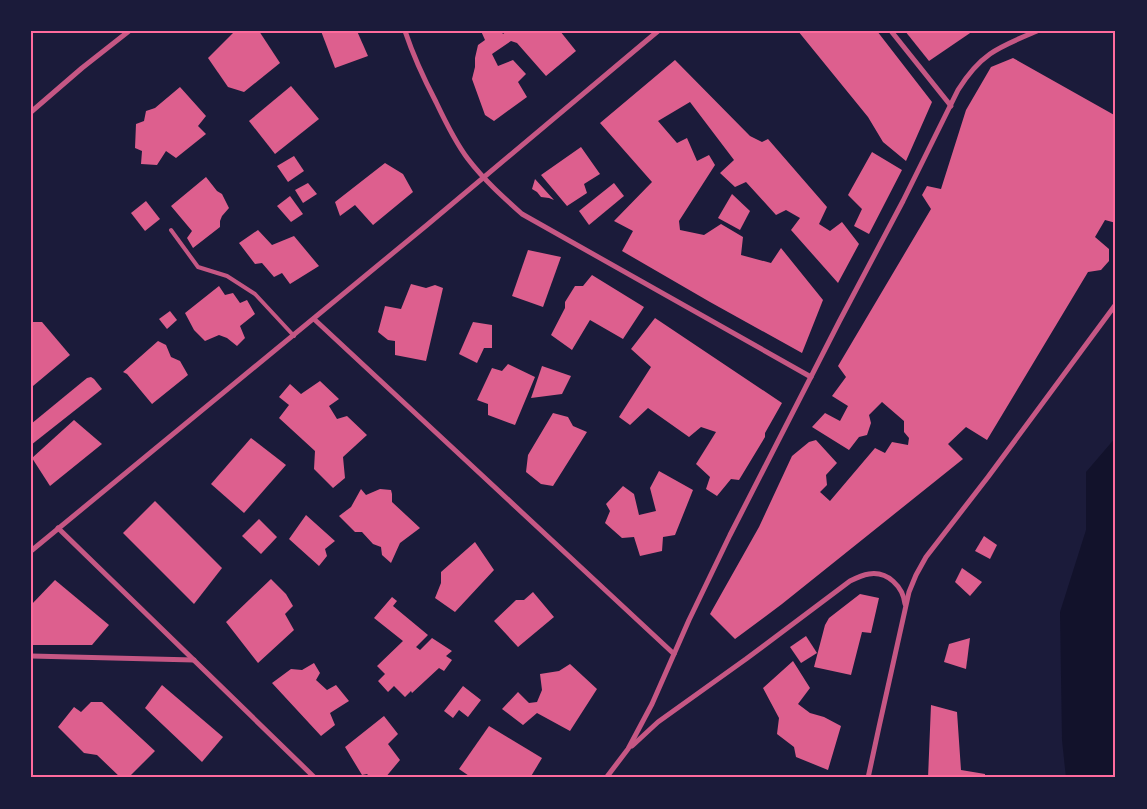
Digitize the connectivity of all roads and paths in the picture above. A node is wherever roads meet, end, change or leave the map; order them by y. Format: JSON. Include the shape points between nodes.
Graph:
{"nodes":[{"id":1,"x":129,"y":31,"type":"edge"},
{"id":2,"x":404,"y":31,"type":"edge"},
{"id":3,"x":658,"y":31,"type":"edge"},
{"id":4,"x":891,"y":31,"type":"edge"},
{"id":5,"x":1037,"y":31,"type":"edge"},
{"id":6,"x":951,"y":106,"type":"junction"},
{"id":7,"x":31,"y":112,"type":"edge"},
{"id":8,"x":484,"y":178,"type":"junction"},
{"id":9,"x":171,"y":230,"type":"dead end"},
{"id":10,"x":1116,"y":304,"type":"edge"},
{"id":11,"x":314,"y":319,"type":"junction"},
{"id":12,"x":294,"y":336,"type":"junction"},
{"id":13,"x":811,"y":377,"type":"junction"},
{"id":14,"x":58,"y":528,"type":"junction"},
{"id":15,"x":31,"y":550,"type":"edge"},
{"id":16,"x":906,"y":610,"type":"junction"},
{"id":17,"x":674,"y":654,"type":"junction"},
{"id":18,"x":31,"y":656,"type":"edge"},
{"id":19,"x":194,"y":660,"type":"junction"},
{"id":20,"x":628,"y":749,"type":"junction"},
{"id":21,"x":315,"y":778,"type":"edge"},
{"id":22,"x":606,"y":778,"type":"edge"},
{"id":23,"x":868,"y":778,"type":"edge"}],
"edges":[{"from":1,"to":7,"type":"street"},
{"from":2,"to":8,"type":"street","via":[[448,126]]},
{"from":3,"to":8,"type":"street"},
{"from":4,"to":6,"type":"street"},
{"from":5,"to":6,"type":"street","via":[[982,59],[968,74]]},
{"from":6,"to":13,"type":"street"},
{"from":8,"to":11,"type":"street"},
{"from":8,"to":13,"type":"street","via":[[522,214]]},
{"from":9,"to":12,"type":"lane","via":[[198,267],[227,276],[255,294]]},
{"from":10,"to":16,"type":"street","via":[[926,557],[916,575]]},
{"from":11,"to":12,"type":"street"},
{"from":11,"to":17,"type":"street"},
{"from":12,"to":14,"type":"street"},
{"from":13,"to":17,"type":"street","via":[[730,535]]},
{"from":14,"to":15,"type":"street"},
{"from":14,"to":19,"type":"street"},
{"from":16,"to":20,"type":"street","via":[[904,596],[890,578],[879,574],[856,578],[666,716]]},
{"from":16,"to":23,"type":"street"},
{"from":17,"to":20,"type":"street"},
{"from":18,"to":19,"type":"street"},
{"from":19,"to":21,"type":"street"},
{"from":20,"to":22,"type":"street"}]}
